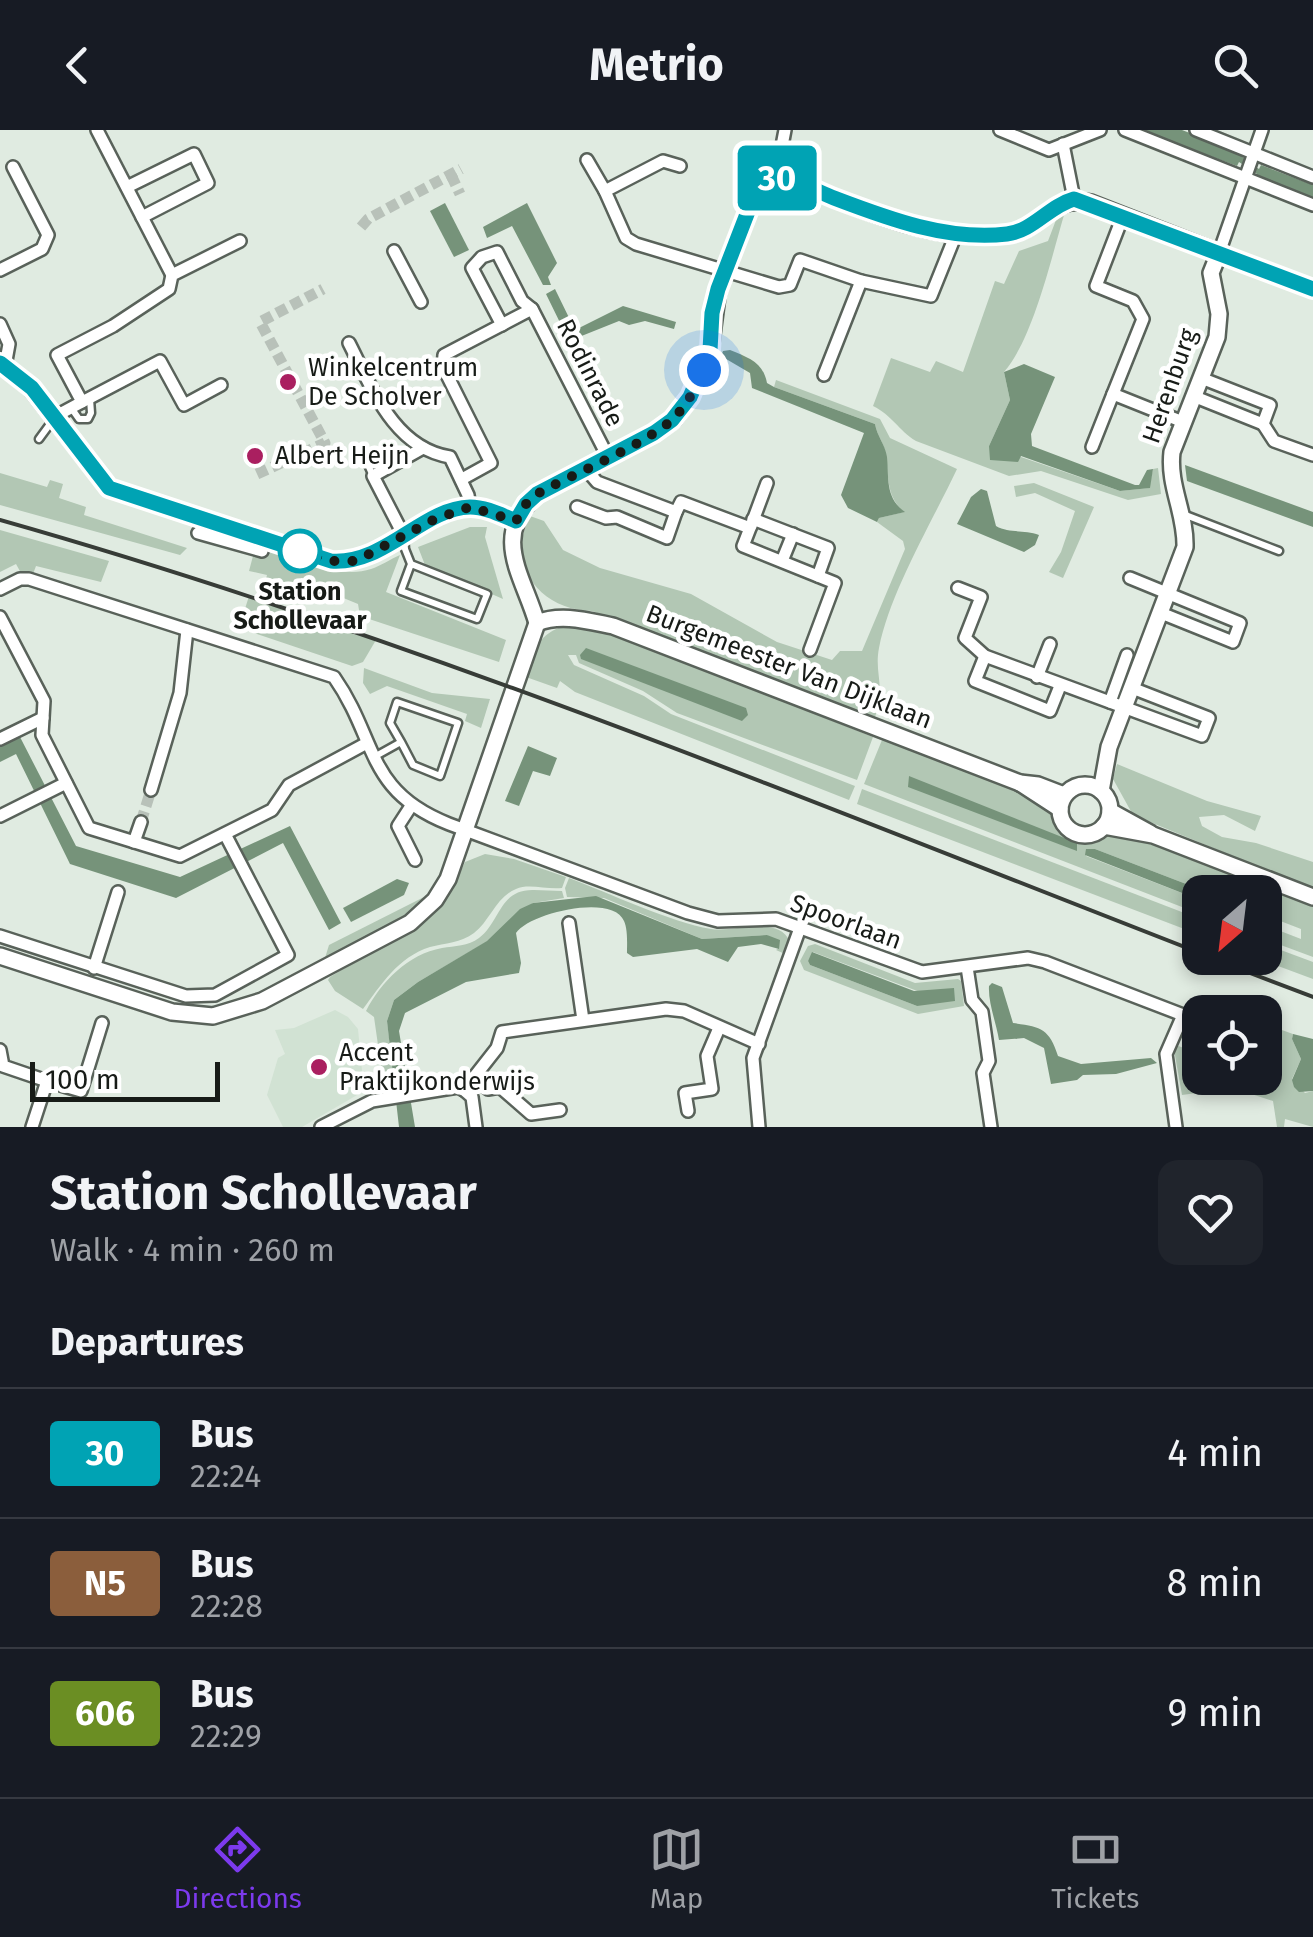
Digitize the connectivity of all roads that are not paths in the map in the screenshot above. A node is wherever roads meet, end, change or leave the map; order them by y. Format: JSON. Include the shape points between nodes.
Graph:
{"nodes":[{"id":1,"x":97,"y":130,"type":"edge"},
{"id":2,"x":785,"y":130,"type":"edge"},
{"id":3,"x":1000,"y":130,"type":"edge"},
{"id":4,"x":1100,"y":130,"type":"edge"},
{"id":5,"x":1125,"y":130,"type":"edge"},
{"id":6,"x":1196,"y":130,"type":"edge"},
{"id":7,"x":1262,"y":130,"type":"edge"},
{"id":8,"x":1063,"y":144,"type":"junction"},
{"id":9,"x":1252,"y":156,"type":"junction"},
{"id":10,"x":588,"y":160,"type":"dead end"},
{"id":11,"x":680,"y":166,"type":"dead end"},
{"id":12,"x":13,"y":167,"type":"dead end"},
{"id":13,"x":1244,"y":175,"type":"junction"},
{"id":14,"x":1313,"y":177,"type":"edge"},
{"id":15,"x":776,"y":178,"type":"junction"},
{"id":16,"x":127,"y":187,"type":"junction"},
{"id":17,"x":604,"y":191,"type":"junction"},
{"id":18,"x":1074,"y":199,"type":"junction"},
{"id":19,"x":1313,"y":205,"type":"edge"},
{"id":20,"x":1124,"y":216,"type":"junction"},
{"id":21,"x":142,"y":217,"type":"junction"},
{"id":22,"x":956,"y":234,"type":"junction"},
{"id":23,"x":240,"y":241,"type":"dead end"},
{"id":24,"x":394,"y":251,"type":"dead end"},
{"id":25,"x":1219,"y":252,"type":"junction"},
{"id":26,"x":0,"y":270,"type":"edge"},
{"id":27,"x":725,"y":272,"type":"junction"},
{"id":28,"x":172,"y":275,"type":"junction"},
{"id":29,"x":861,"y":281,"type":"junction"},
{"id":30,"x":1313,"y":289,"type":"edge"},
{"id":31,"x":421,"y":302,"type":"dead end"},
{"id":32,"x":532,"y":309,"type":"junction"},
{"id":33,"x":0,"y":324,"type":"edge"},
{"id":34,"x":502,"y":325,"type":"junction"},
{"id":35,"x":349,"y":343,"type":"dead end"},
{"id":36,"x":2,"y":367,"type":"edge"},
{"id":37,"x":824,"y":374,"type":"dead end"},
{"id":38,"x":1200,"y":378,"type":"junction"},
{"id":39,"x":221,"y":385,"type":"dead end"},
{"id":40,"x":1113,"y":394,"type":"junction"},
{"id":41,"x":1193,"y":396,"type":"junction"},
{"id":42,"x":81,"y":403,"type":"junction"},
{"id":43,"x":54,"y":418,"type":"junction"},
{"id":44,"x":1183,"y":422,"type":"junction"},
{"id":45,"x":1262,"y":424,"type":"junction"},
{"id":46,"x":39,"y":439,"type":"dead end"},
{"id":47,"x":1092,"y":446,"type":"dead end"},
{"id":48,"x":423,"y":448,"type":"junction"},
{"id":49,"x":1313,"y":455,"type":"edge"},
{"id":50,"x":364,"y":456,"type":"dead end"},
{"id":51,"x":608,"y":457,"type":"junction"},
{"id":52,"x":585,"y":468,"type":"junction"},
{"id":53,"x":374,"y":476,"type":"junction"},
{"id":54,"x":462,"y":479,"type":"junction"},
{"id":55,"x":766,"y":483,"type":"dead end"},
{"id":56,"x":470,"y":507,"type":"junction"},
{"id":57,"x":577,"y":507,"type":"dead end"},
{"id":58,"x":676,"y":512,"type":"junction"},
{"id":59,"x":1182,"y":514,"type":"junction"},
{"id":60,"x":516,"y":521,"type":"junction"},
{"id":61,"x":751,"y":524,"type":"junction"},
{"id":62,"x":198,"y":533,"type":"dead end"},
{"id":63,"x":792,"y":534,"type":"junction"},
{"id":64,"x":404,"y":536,"type":"junction"},
{"id":65,"x":262,"y":551,"type":"dead end"},
{"id":66,"x":1280,"y":552,"type":"dead end"},
{"id":67,"x":782,"y":562,"type":"junction"},
{"id":68,"x":412,"y":564,"type":"junction"},
{"id":69,"x":818,"y":576,"type":"junction"},
{"id":70,"x":1130,"y":578,"type":"dead end"},
{"id":71,"x":958,"y":588,"type":"dead end"},
{"id":72,"x":0,"y":589,"type":"edge"},
{"id":73,"x":1168,"y":594,"type":"junction"},
{"id":74,"x":1161,"y":613,"type":"junction"},
{"id":75,"x":0,"y":618,"type":"edge"},
{"id":76,"x":537,"y":622,"type":"junction"},
{"id":77,"x":187,"y":630,"type":"junction"},
{"id":78,"x":1050,"y":644,"type":"dead end"},
{"id":79,"x":810,"y":650,"type":"dead end"},
{"id":80,"x":984,"y":656,"type":"junction"},
{"id":81,"x":1127,"y":656,"type":"dead end"},
{"id":82,"x":1037,"y":677,"type":"junction"},
{"id":83,"x":1060,"y":686,"type":"junction"},
{"id":84,"x":1132,"y":688,"type":"junction"},
{"id":85,"x":1117,"y":704,"type":"junction"},
{"id":86,"x":43,"y":718,"type":"junction"},
{"id":87,"x":0,"y":739,"type":"edge"},
{"id":88,"x":401,"y":742,"type":"junction"},
{"id":89,"x":367,"y":744,"type":"junction"},
{"id":90,"x":373,"y":757,"type":"junction"},
{"id":91,"x":66,"y":783,"type":"junction"},
{"id":92,"x":1094,"y":788,"type":"junction"},
{"id":93,"x":151,"y":790,"type":"tunnel mouth"},
{"id":94,"x":1062,"y":802,"type":"junction"},
{"id":95,"x":411,"y":806,"type":"junction"},
{"id":96,"x":0,"y":816,"type":"edge"},
{"id":97,"x":1107,"y":819,"type":"junction"},
{"id":98,"x":141,"y":822,"type":"tunnel mouth"},
{"id":99,"x":466,"y":830,"type":"junction"},
{"id":100,"x":225,"y":834,"type":"junction"},
{"id":101,"x":134,"y":842,"type":"junction"},
{"id":102,"x":415,"y":860,"type":"dead end"},
{"id":103,"x":118,"y":892,"type":"dead end"},
{"id":104,"x":1313,"y":898,"type":"edge"},
{"id":105,"x":570,"y":923,"type":"dead end"},
{"id":106,"x":800,"y":928,"type":"junction"},
{"id":107,"x":0,"y":936,"type":"edge"},
{"id":108,"x":0,"y":956,"type":"edge"},
{"id":109,"x":967,"y":967,"type":"junction"},
{"id":110,"x":94,"y":968,"type":"junction"},
{"id":111,"x":583,"y":1020,"type":"junction"},
{"id":112,"x":102,"y":1023,"type":"dead end"},
{"id":113,"x":718,"y":1028,"type":"junction"},
{"id":114,"x":759,"y":1044,"type":"junction"},
{"id":115,"x":0,"y":1050,"type":"edge"},
{"id":116,"x":474,"y":1078,"type":"junction"},
{"id":117,"x":47,"y":1081,"type":"junction"},
{"id":118,"x":464,"y":1090,"type":"junction"},
{"id":119,"x":560,"y":1110,"type":"dead end"},
{"id":120,"x":688,"y":1111,"type":"dead end"},
{"id":121,"x":531,"y":1120,"type":"edge"},
{"id":122,"x":32,"y":1127,"type":"edge"},
{"id":123,"x":321,"y":1127,"type":"edge"},
{"id":124,"x":476,"y":1127,"type":"edge"},
{"id":125,"x":760,"y":1127,"type":"edge"},
{"id":126,"x":991,"y":1127,"type":"edge"},
{"id":127,"x":1176,"y":1127,"type":"edge"}],
"edges":[{"from":1,"to":16,"type":"street"},
{"from":2,"to":15,"type":"street"},
{"from":3,"to":8,"type":"street","via":[[1049,150]]},
{"from":4,"to":8,"type":"street"},
{"from":5,"to":13,"type":"street"},
{"from":6,"to":9,"type":"street"},
{"from":7,"to":9,"type":"street"},
{"from":8,"to":18,"type":"street"},
{"from":9,"to":13,"type":"street"},
{"from":9,"to":14,"type":"street"},
{"from":10,"to":17,"type":"street"},
{"from":11,"to":17,"type":"street","via":[[664,161]]},
{"from":12,"to":26,"type":"street","via":[[48,236],[42,249]]},
{"from":13,"to":19,"type":"street"},
{"from":13,"to":25,"type":"street"},
{"from":15,"to":22,"type":"street"},
{"from":15,"to":27,"type":"street","via":[[754,196]]},
{"from":16,"to":21,"type":"street"},
{"from":16,"to":21,"type":"street","via":[[194,154],[208,184]]},
{"from":17,"to":27,"type":"street","via":[[626,238]]},
{"from":18,"to":20,"type":"street"},
{"from":18,"to":22,"type":"street","via":[[1023,230]]},
{"from":20,"to":25,"type":"street"},
{"from":20,"to":40,"type":"street","via":[[1096,286],[1133,302],[1143,319]]},
{"from":21,"to":28,"type":"street"},
{"from":22,"to":29,"type":"street","via":[[931,296]]},
{"from":23,"to":28,"type":"street"},
{"from":24,"to":31,"type":"street"},
{"from":25,"to":30,"type":"street"},
{"from":25,"to":38,"type":"street","name":"Herenburg","via":[[1211,273],[1216,337]]},
{"from":27,"to":29,"type":"street","via":[[786,287],[800,260]]},
{"from":27,"to":51,"type":"street","via":[[712,313],[710,350],[690,397],[672,420]]},
{"from":28,"to":42,"type":"street","via":[[169,289],[57,355]]},
{"from":29,"to":37,"type":"street"},
{"from":32,"to":34,"type":"street","name":"Rodinrade"},
{"from":32,"to":34,"type":"street","name":"Rodinrade","via":[[496,252],[482,257],[472,268]]},
{"from":32,"to":51,"type":"street","name":"Rodinrade"},
{"from":33,"to":36,"type":"street","via":[[9,344]]},
{"from":34,"to":54,"type":"street","name":"Rodinrade","via":[[444,355],[443,367],[490,463]]},
{"from":35,"to":48,"type":"street","via":[[390,420]]},
{"from":36,"to":43,"type":"street","via":[[32,388]]},
{"from":38,"to":41,"type":"street","name":"Herenburg"},
{"from":38,"to":45,"type":"street","via":[[1270,405]]},
{"from":39,"to":42,"type":"street","via":[[184,405],[165,359]]},
{"from":40,"to":44,"type":"street"},
{"from":40,"to":47,"type":"street"},
{"from":41,"to":44,"type":"street","name":"Herenburg"},
{"from":41,"to":45,"type":"street"},
{"from":42,"to":43,"type":"street"},
{"from":43,"to":46,"type":"lane"},
{"from":43,"to":64,"type":"street","via":[[100,480],[119,494],[331,561],[356,561]]},
{"from":44,"to":59,"type":"street","name":"Herenburg","via":[[1170,467]]},
{"from":45,"to":49,"type":"street","via":[[1274,441]]},
{"from":48,"to":53,"type":"street"},
{"from":48,"to":54,"type":"street","via":[[450,458]]},
{"from":50,"to":53,"type":"lane"},
{"from":51,"to":52,"type":"street"},
{"from":52,"to":58,"type":"street","via":[[597,482]]},
{"from":52,"to":60,"type":"street","via":[[537,494]]},
{"from":53,"to":64,"type":"street"},
{"from":54,"to":56,"type":"street"},
{"from":55,"to":61,"type":"street"},
{"from":56,"to":60,"type":"street"},
{"from":56,"to":64,"type":"street"},
{"from":57,"to":58,"type":"street","via":[[667,538]]},
{"from":58,"to":61,"type":"street","via":[[681,502]]},
{"from":59,"to":66,"type":"lane"},
{"from":59,"to":73,"type":"street","name":"Herenburg","via":[[1185,548]]},
{"from":60,"to":76,"type":"street","via":[[511,546]]},
{"from":61,"to":63,"type":"street"},
{"from":61,"to":67,"type":"street","via":[[743,546]]},
{"from":62,"to":65,"type":"street"},
{"from":63,"to":67,"type":"street"},
{"from":63,"to":69,"type":"street","via":[[828,548]]},
{"from":64,"to":68,"type":"lane"},
{"from":67,"to":69,"type":"street"},
{"from":68,"to":68,"type":"lane","via":[[401,591],[477,619],[486,594]]},
{"from":69,"to":79,"type":"street","via":[[835,583]]},
{"from":70,"to":73,"type":"street"},
{"from":71,"to":80,"type":"street","via":[[980,597],[965,638]]},
{"from":72,"to":77,"type":"street","name":"Spoorlaan","via":[[29,579]]},
{"from":73,"to":74,"type":"street","name":"Herenburg"},
{"from":73,"to":74,"type":"street","via":[[1240,623],[1233,642]]},
{"from":74,"to":84,"type":"street","name":"Herenburg"},
{"from":75,"to":86,"type":"street","via":[[44,701]]},
{"from":76,"to":94,"type":"street","name":"Burgemeester Van Dijklaan","via":[[580,619],[613,626]]},
{"from":76,"to":99,"type":"street"},
{"from":77,"to":89,"type":"street","name":"Spoorlaan","via":[[334,677]]},
{"from":77,"to":93,"type":"street","via":[[180,693]]},
{"from":78,"to":82,"type":"street"},
{"from":80,"to":82,"type":"street"},
{"from":80,"to":83,"type":"street","via":[[975,681],[1050,711]]},
{"from":81,"to":85,"type":"street"},
{"from":82,"to":83,"type":"street"},
{"from":83,"to":85,"type":"street"},
{"from":84,"to":85,"type":"street","name":"Herenburg"},
{"from":84,"to":85,"type":"street","via":[[1210,718],[1202,736]]},
{"from":85,"to":92,"type":"street","name":"Herenburg"},
{"from":86,"to":87,"type":"street"},
{"from":86,"to":91,"type":"street","via":[[42,735]]},
{"from":88,"to":88,"type":"lane","via":[[413,766],[440,776],[458,723],[397,702],[390,723]]},
{"from":88,"to":90,"type":"lane"},
{"from":89,"to":90,"type":"street","name":"Spoorlaan"},
{"from":89,"to":100,"type":"street","via":[[289,786],[272,810]]},
{"from":90,"to":95,"type":"street","name":"Spoorlaan"},
{"from":91,"to":96,"type":"street"},
{"from":91,"to":101,"type":"street","via":[[89,828]]},
{"from":92,"to":94,"type":"street","via":[[1076,786]]},
{"from":92,"to":97,"type":"street"},
{"from":94,"to":97,"type":"street","via":[[1065,825],[1078,834],[1095,833]]},
{"from":95,"to":99,"type":"street","name":"Spoorlaan"},
{"from":95,"to":102,"type":"street","via":[[398,826]]},
{"from":97,"to":104,"type":"street"},
{"from":98,"to":101,"type":"street"},
{"from":99,"to":106,"type":"street","name":"Spoorlaan","via":[[702,918],[763,917]]},
{"from":99,"to":108,"type":"street","via":[[448,879],[421,915],[244,1008],[193,1016]]},
{"from":100,"to":101,"type":"street","via":[[180,856]]},
{"from":100,"to":110,"type":"street","via":[[288,955],[200,998]]},
{"from":103,"to":110,"type":"street"},
{"from":105,"to":111,"type":"street"},
{"from":106,"to":109,"type":"street","name":"Spoorlaan","via":[[908,969]]},
{"from":106,"to":114,"type":"street"},
{"from":107,"to":110,"type":"street"},
{"from":109,"to":126,"type":"street","via":[[972,1000],[982,1012]]},
{"from":109,"to":127,"type":"street","name":"Spoorlaan","via":[[1028,958],[1183,1015],[1166,1054]]},
{"from":111,"to":113,"type":"street","via":[[666,1009]]},
{"from":111,"to":116,"type":"street","via":[[502,1032]]},
{"from":112,"to":117,"type":"street","via":[[82,1090]]},
{"from":113,"to":114,"type":"street"},
{"from":113,"to":120,"type":"street","via":[[707,1056],[712,1089],[685,1093]]},
{"from":114,"to":125,"type":"street","via":[[752,1073]]},
{"from":115,"to":117,"type":"street","via":[[4,1066]]},
{"from":116,"to":118,"type":"street"},
{"from":116,"to":121,"type":"street","via":[[500,1087]]},
{"from":117,"to":122,"type":"street"},
{"from":118,"to":123,"type":"street","via":[[372,1100]]},
{"from":118,"to":124,"type":"street","via":[[472,1098]]},
{"from":119,"to":121,"type":"street"}]}
